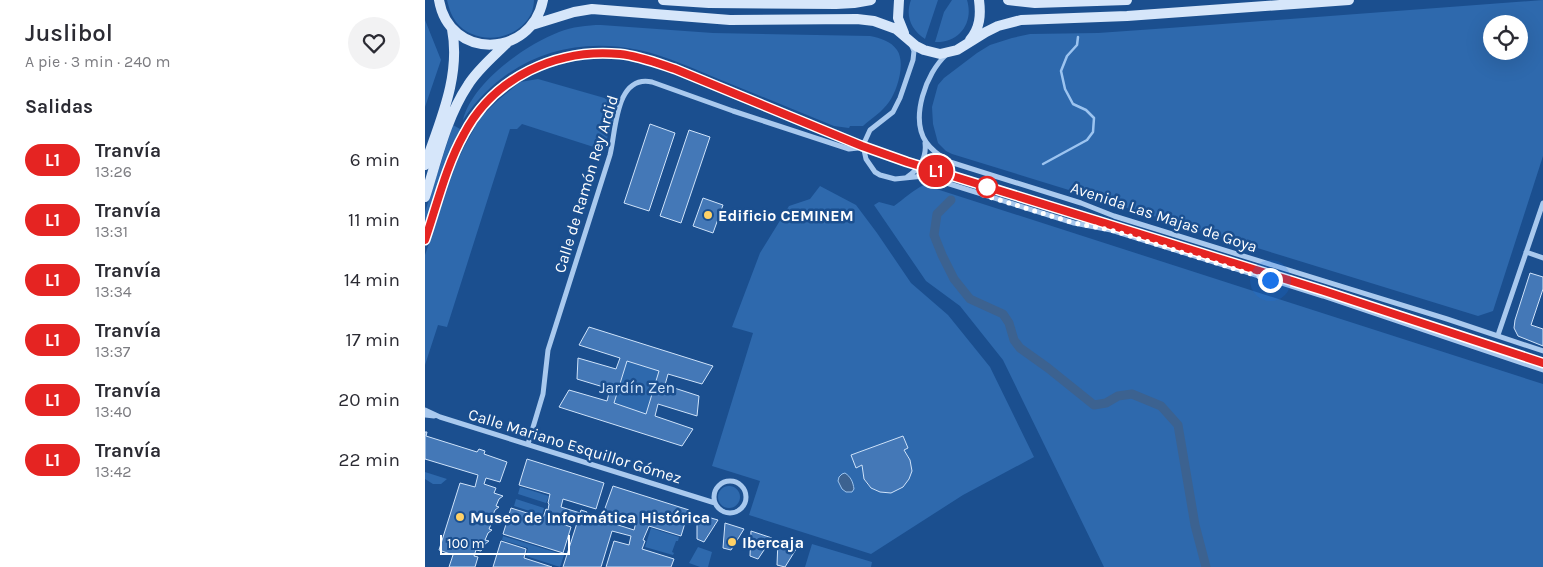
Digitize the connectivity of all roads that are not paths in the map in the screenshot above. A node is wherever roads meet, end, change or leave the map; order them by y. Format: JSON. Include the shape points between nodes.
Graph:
{"nodes":[{"id":1,"x":543,"y":0,"type":"edge"},
{"id":2,"x":663,"y":0,"type":"edge"},
{"id":3,"x":871,"y":0,"type":"edge"},
{"id":4,"x":899,"y":0,"type":"edge"},
{"id":5,"x":979,"y":0,"type":"edge"},
{"id":6,"x":1008,"y":0,"type":"edge"},
{"id":7,"x":1127,"y":0,"type":"edge"},
{"id":8,"x":1349,"y":0,"type":"edge"},
{"id":9,"x":438,"y":2,"type":"edge"},
{"id":10,"x":532,"y":25,"type":"junction"},
{"id":11,"x":452,"y":29,"type":"junction"},
{"id":12,"x":908,"y":39,"type":"junction"},
{"id":13,"x":968,"y":42,"type":"junction"},
{"id":14,"x":507,"y":43,"type":"junction"},
{"id":15,"x":951,"y":52,"type":"junction"},
{"id":16,"x":865,"y":141,"type":"junction"},
{"id":17,"x":925,"y":142,"type":"junction"},
{"id":18,"x":425,"y":165,"type":"edge"},
{"id":19,"x":906,"y":177,"type":"junction"},
{"id":20,"x":425,"y":197,"type":"edge"},
{"id":21,"x":1543,"y":203,"type":"edge"},
{"id":22,"x":1526,"y":252,"type":"junction"},
{"id":23,"x":1543,"y":258,"type":"edge"},
{"id":24,"x":1499,"y":335,"type":"junction"},
{"id":25,"x":1543,"y":351,"type":"edge"},
{"id":26,"x":1543,"y":370,"type":"edge"},
{"id":27,"x":425,"y":410,"type":"edge"},
{"id":28,"x":425,"y":415,"type":"edge"},
{"id":29,"x":440,"y":417,"type":"junction"},
{"id":30,"x":528,"y":444,"type":"junction"},
{"id":31,"x":714,"y":495,"type":"junction"},
{"id":32,"x":702,"y":499,"type":"junction"},
{"id":33,"x":715,"y":502,"type":"junction"}],
"edges":[{"from":1,"to":10,"type":"main road"},
{"from":2,"to":3,"type":"main road","via":[[836,4]]},
{"from":4,"to":12,"type":"main road","via":[[898,18]]},
{"from":5,"to":13,"type":"main road","via":[[980,20]]},
{"from":6,"to":7,"type":"main road","via":[[1052,3]]},
{"from":8,"to":13,"type":"main road","via":[[1021,20],[998,26]]},
{"from":9,"to":11,"type":"main road"},
{"from":10,"to":12,"type":"main road","via":[[592,9],[730,20],[867,20],[891,26]]},
{"from":10,"to":14,"type":"main road"},
{"from":11,"to":14,"type":"main road","via":[[463,38],[479,44],[494,46]]},
{"from":11,"to":18,"type":"main road","via":[[453,76]]},
{"from":12,"to":15,"type":"main road","via":[[924,50]]},
{"from":12,"to":16,"type":"street","via":[[914,51],[913,60],[900,98],[893,112],[870,130]]},
{"from":13,"to":15,"type":"main road"},
{"from":14,"to":20,"type":"main road","via":[[474,76],[461,96]]},
{"from":15,"to":17,"type":"street","via":[[942,58],[931,74],[922,97],[920,122]]},
{"from":16,"to":19,"type":"street","name":"Avenida Las Majas de Goya","via":[[864,150],[875,172],[889,178]]},
{"from":16,"to":30,"type":"street","name":"Calle de Ramón Rey Ardid","via":[[859,148],[849,149],[646,80],[628,89],[548,350],[543,394]]},
{"from":17,"to":19,"type":"street","via":[[922,162]]},
{"from":17,"to":24,"type":"street","name":"Avenida Las Majas de Goya","via":[[940,156],[956,164]]},
{"from":19,"to":26,"type":"street","name":"Avenida Las Majas de Goya","via":[[928,177],[1074,223],[1111,230],[1323,296]]},
{"from":21,"to":22,"type":"street"},
{"from":22,"to":23,"type":"street"},
{"from":22,"to":24,"type":"street"},
{"from":24,"to":25,"type":"street","name":"Avenida Las Majas de Goya"},
{"from":27,"to":29,"type":"street","name":"Calle Mariano Esquillor Gómez"},
{"from":28,"to":29,"type":"street","name":"Calle Mariano Esquillor Gómez"},
{"from":29,"to":30,"type":"street","name":"Calle Mariano Esquillor Gómez"},
{"from":30,"to":32,"type":"street","name":"Calle Mariano Esquillor Gómez"},
{"from":31,"to":32,"type":"street"},
{"from":31,"to":33,"type":"street"},
{"from":31,"to":33,"type":"street","via":[[719,485],[729,481],[739,484],[745,493],[744,504],[732,513],[721,511]]},
{"from":32,"to":33,"type":"street","name":"Calle Mariano Esquillor Gómez"}]}
